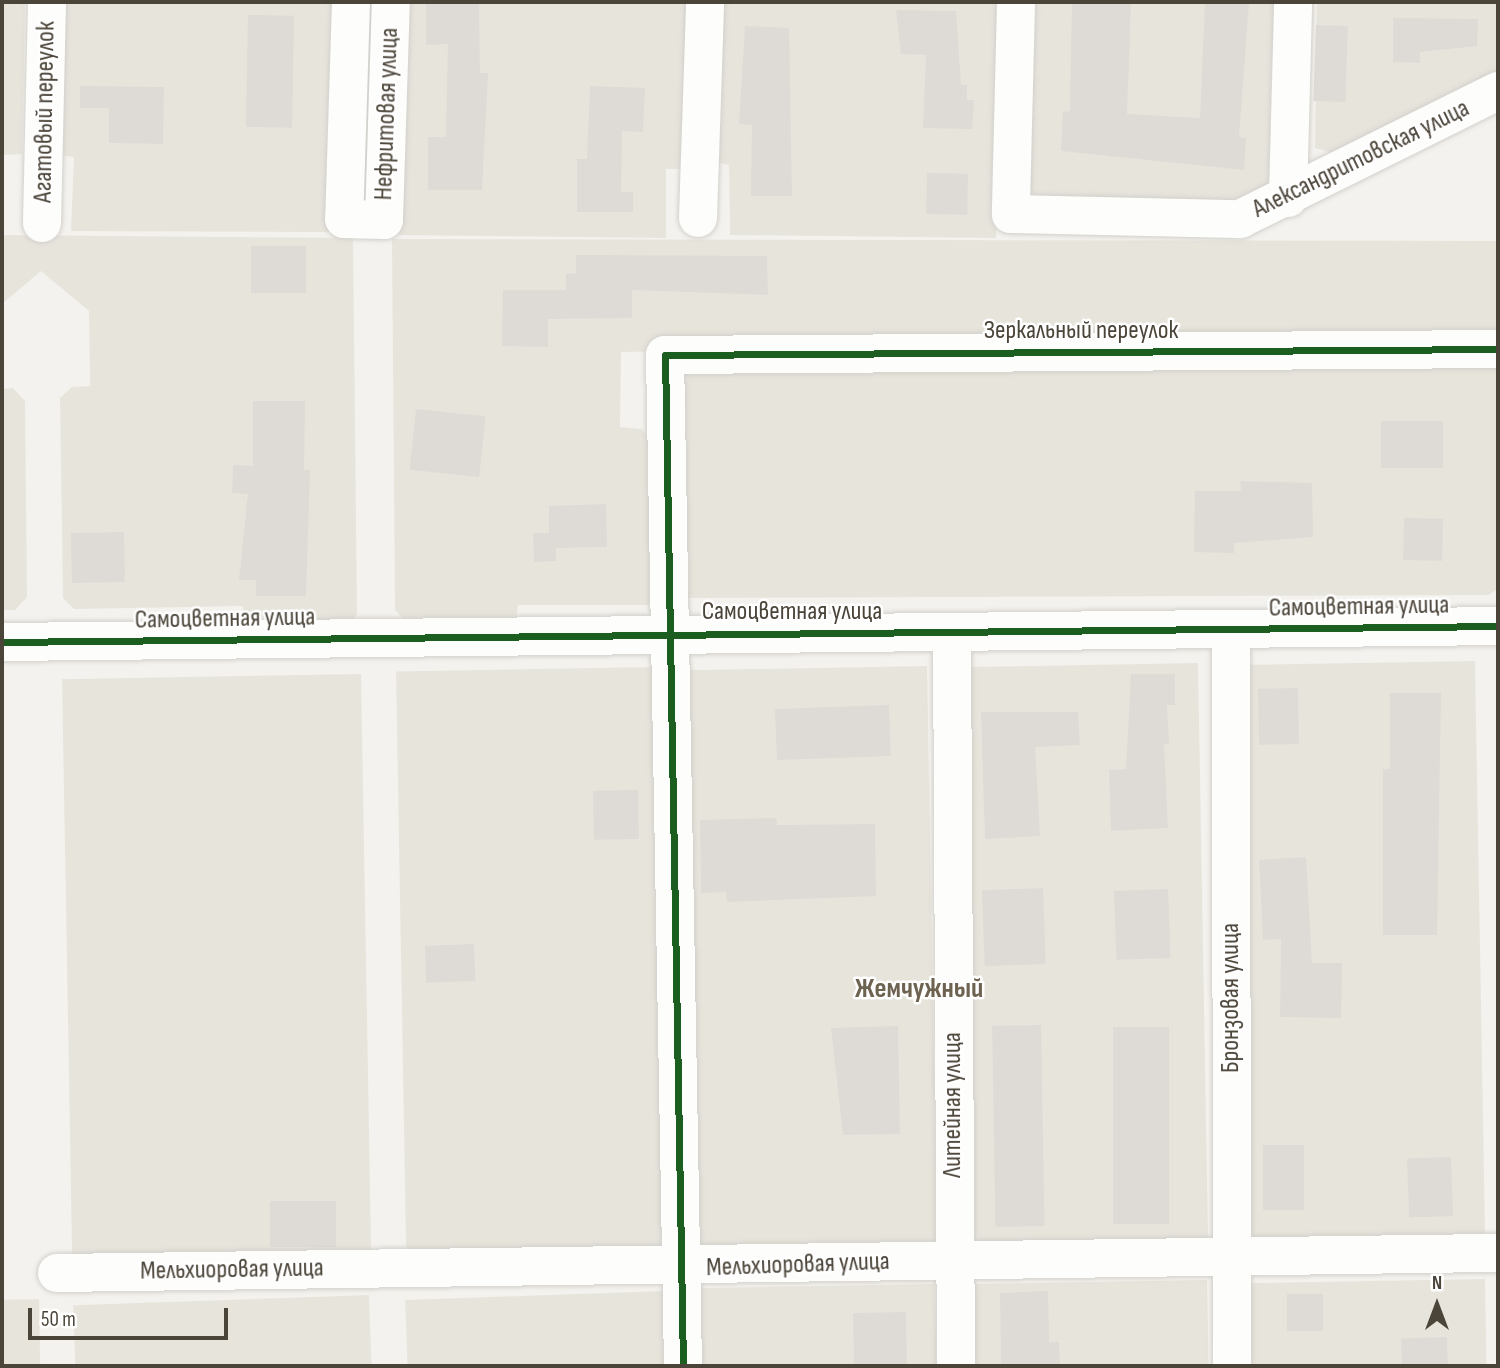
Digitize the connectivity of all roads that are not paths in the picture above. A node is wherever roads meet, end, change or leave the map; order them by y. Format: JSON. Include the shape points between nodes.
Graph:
{"nodes":[{"id":1,"x":47,"y":2,"type":"edge"},
{"id":2,"x":351,"y":2,"type":"edge"},
{"id":3,"x":391,"y":2,"type":"edge"},
{"id":4,"x":705,"y":2,"type":"edge"},
{"id":5,"x":1016,"y":2,"type":"edge"},
{"id":6,"x":1293,"y":2,"type":"edge"},
{"id":7,"x":1498,"y":91,"type":"edge"},
{"id":8,"x":1288,"y":198,"type":"junction"},
{"id":9,"x":698,"y":218,"type":"dead end"},
{"id":10,"x":42,"y":223,"type":"dead end"},
{"id":11,"x":1498,"y":349,"type":"edge"},
{"id":12,"x":1498,"y":626,"type":"edge"},
{"id":13,"x":1231,"y":630,"type":"junction"},
{"id":14,"x":668,"y":632,"type":"junction"},
{"id":15,"x":952,"y":635,"type":"junction"},
{"id":16,"x":2,"y":642,"type":"edge"},
{"id":17,"x":1498,"y":1253,"type":"edge"},
{"id":18,"x":1231,"y":1256,"type":"junction"},
{"id":19,"x":954,"y":1260,"type":"junction"},
{"id":20,"x":681,"y":1269,"type":"junction"},
{"id":21,"x":57,"y":1273,"type":"dead end"},
{"id":22,"x":682,"y":1366,"type":"edge"},
{"id":23,"x":956,"y":1366,"type":"edge"},
{"id":24,"x":1232,"y":1366,"type":"edge"}],
"edges":[{"from":1,"to":10,"type":"street","name":"Агатовый переулок"},
{"from":2,"to":3,"type":"street","name":"Нефритовая улица","via":[[344,219],[384,220]]},
{"from":4,"to":9,"type":"street"},
{"from":5,"to":8,"type":"street","name":"Александритовская улица","via":[[1012,214],[1240,219]]},
{"from":6,"to":8,"type":"street"},
{"from":7,"to":8,"type":"street","name":"Александритовская улица"},
{"from":11,"to":14,"type":"street","name":"Зеркальный переулок","via":[[665,355]]},
{"from":12,"to":13,"type":"street","name":"Самоцветная улица"},
{"from":13,"to":15,"type":"street","name":"Самоцветная улица"},
{"from":13,"to":18,"type":"street","name":"Бронзовая улица"},
{"from":14,"to":15,"type":"street","name":"Самоцветная улица"},
{"from":14,"to":16,"type":"street","name":"Самоцветная улица"},
{"from":14,"to":20,"type":"street"},
{"from":15,"to":19,"type":"street","name":"Литейная улица"},
{"from":17,"to":18,"type":"street","name":"Мельхиоровая улица"},
{"from":18,"to":19,"type":"street","name":"Мельхиоровая улица"},
{"from":18,"to":24,"type":"street","name":"Бронзовая улица"},
{"from":19,"to":20,"type":"street","name":"Мельхиоровая улица"},
{"from":19,"to":23,"type":"street","name":"Литейная улица"},
{"from":20,"to":21,"type":"street","name":"Мельхиоровая улица"},
{"from":20,"to":22,"type":"street"}]}
